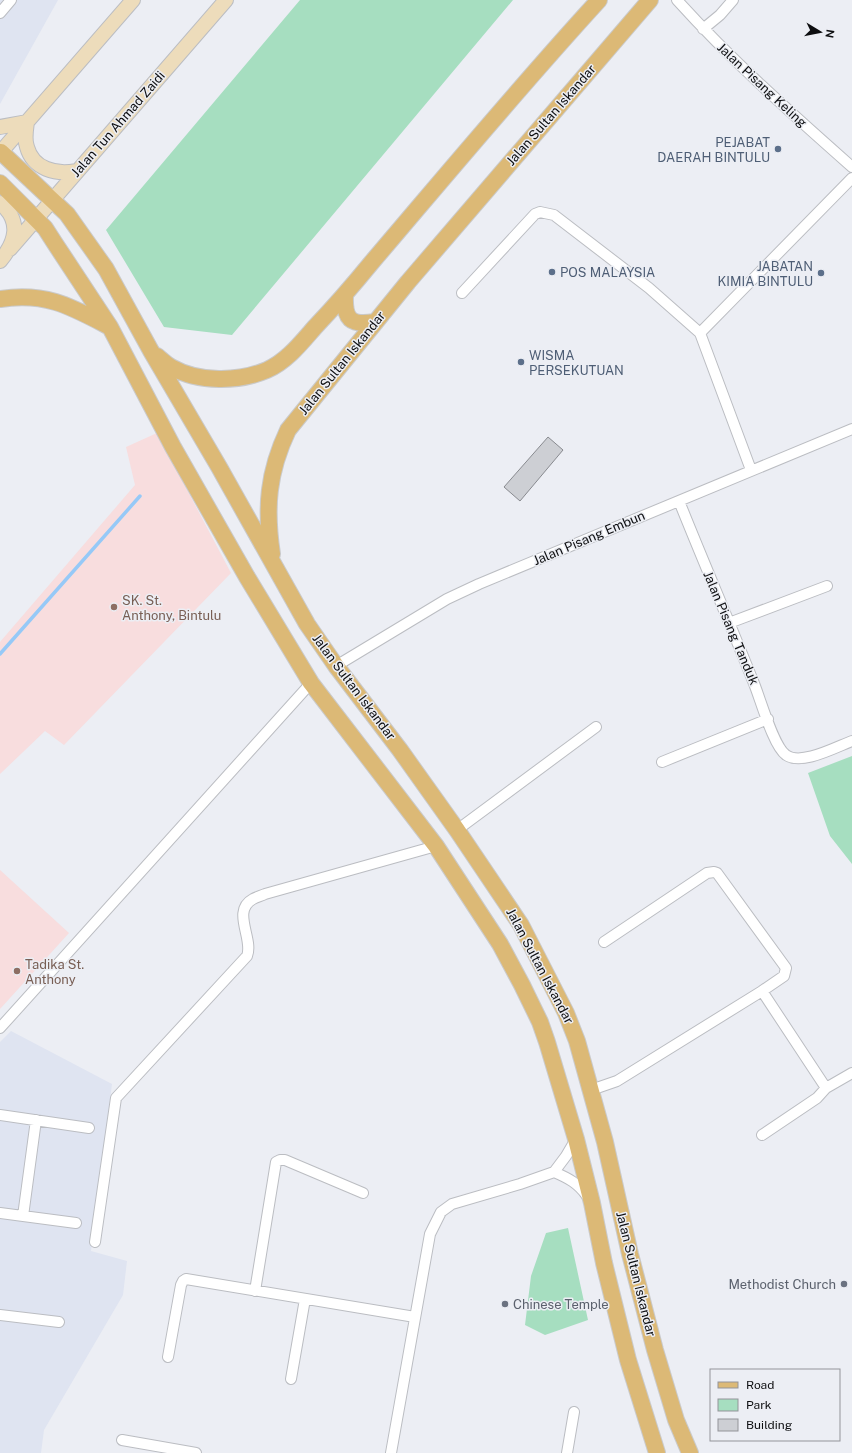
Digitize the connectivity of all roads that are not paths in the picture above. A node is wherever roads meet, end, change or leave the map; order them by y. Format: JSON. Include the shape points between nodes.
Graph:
{"nodes":[{"id":1,"x":11,"y":0,"type":"edge"},
{"id":2,"x":133,"y":0,"type":"edge"},
{"id":3,"x":226,"y":0,"type":"edge"},
{"id":4,"x":599,"y":0,"type":"edge"},
{"id":5,"x":650,"y":0,"type":"edge"},
{"id":6,"x":676,"y":0,"type":"edge"},
{"id":7,"x":733,"y":0,"type":"edge"},
{"id":8,"x":0,"y":13,"type":"edge"},
{"id":9,"x":702,"y":29,"type":"junction"},
{"id":10,"x":27,"y":122,"type":"junction"},
{"id":11,"x":0,"y":127,"type":"edge"},
{"id":12,"x":0,"y":153,"type":"edge"},
{"id":13,"x":852,"y":167,"type":"edge"},
{"id":14,"x":76,"y":171,"type":"junction"},
{"id":15,"x":852,"y":178,"type":"edge"},
{"id":16,"x":0,"y":183,"type":"edge"},
{"id":17,"x":52,"y":200,"type":"junction"},
{"id":18,"x":0,"y":203,"type":"edge"},
{"id":19,"x":36,"y":218,"type":"junction"},
{"id":20,"x":10,"y":248,"type":"junction"},
{"id":21,"x":0,"y":261,"type":"edge"},
{"id":22,"x":462,"y":293,"type":"dead end"},
{"id":23,"x":345,"y":295,"type":"junction"},
{"id":24,"x":0,"y":299,"type":"edge"},
{"id":25,"x":375,"y":322,"type":"junction"},
{"id":26,"x":110,"y":327,"type":"junction"},
{"id":27,"x":700,"y":333,"type":"junction"},
{"id":28,"x":151,"y":351,"type":"junction"},
{"id":29,"x":852,"y":429,"type":"edge"},
{"id":30,"x":751,"y":470,"type":"junction"},
{"id":31,"x":679,"y":501,"type":"junction"},
{"id":32,"x":273,"y":565,"type":"junction"},
{"id":33,"x":827,"y":586,"type":"dead end"},
{"id":34,"x":729,"y":623,"type":"junction"},
{"id":35,"x":336,"y":666,"type":"junction"},
{"id":36,"x":311,"y":683,"type":"junction"},
{"id":37,"x":768,"y":719,"type":"junction"},
{"id":38,"x":596,"y":727,"type":"dead end"},
{"id":39,"x":852,"y":741,"type":"edge"},
{"id":40,"x":662,"y":762,"type":"dead end"},
{"id":41,"x":457,"y":830,"type":"junction"},
{"id":42,"x":436,"y":846,"type":"junction"},
{"id":43,"x":604,"y":942,"type":"dead end"},
{"id":44,"x":762,"y":991,"type":"junction"},
{"id":45,"x":0,"y":1028,"type":"edge"},
{"id":46,"x":852,"y":1073,"type":"edge"},
{"id":47,"x":826,"y":1088,"type":"junction"},
{"id":48,"x":591,"y":1090,"type":"junction"},
{"id":49,"x":0,"y":1115,"type":"edge"},
{"id":50,"x":36,"y":1120,"type":"junction"},
{"id":51,"x":89,"y":1128,"type":"dead end"},
{"id":52,"x":762,"y":1135,"type":"dead end"},
{"id":53,"x":576,"y":1139,"type":"junction"},
{"id":54,"x":554,"y":1172,"type":"junction"},
{"id":55,"x":363,"y":1193,"type":"dead end"},
{"id":56,"x":592,"y":1203,"type":"junction"},
{"id":57,"x":0,"y":1213,"type":"edge"},
{"id":58,"x":23,"y":1216,"type":"junction"},
{"id":59,"x":76,"y":1223,"type":"dead end"},
{"id":60,"x":95,"y":1242,"type":"dead end"},
{"id":61,"x":255,"y":1291,"type":"junction"},
{"id":62,"x":305,"y":1299,"type":"junction"},
{"id":63,"x":0,"y":1315,"type":"edge"},
{"id":64,"x":414,"y":1318,"type":"junction"},
{"id":65,"x":60,"y":1322,"type":"dead end"},
{"id":66,"x":168,"y":1357,"type":"dead end"},
{"id":67,"x":291,"y":1379,"type":"dead end"},
{"id":68,"x":574,"y":1412,"type":"dead end"},
{"id":69,"x":122,"y":1440,"type":"dead end"},
{"id":70,"x":196,"y":1453,"type":"edge"},
{"id":71,"x":391,"y":1453,"type":"edge"},
{"id":72,"x":567,"y":1453,"type":"edge"},
{"id":73,"x":657,"y":1453,"type":"edge"},
{"id":74,"x":690,"y":1453,"type":"edge"}],
"edges":[{"from":1,"to":8,"type":"street"},
{"from":2,"to":10,"type":"main road"},
{"from":3,"to":14,"type":"main road","name":"Jalan Tun Ahmad Zaidi"},
{"from":4,"to":23,"type":"main road"},
{"from":5,"to":25,"type":"main road","name":"Jalan Sultan Iskandar"},
{"from":6,"to":9,"type":"street","name":"Jalan Pisang Keling"},
{"from":7,"to":9,"type":"street","via":[[720,15]]},
{"from":9,"to":13,"type":"street","name":"Jalan Pisang Keling"},
{"from":10,"to":11,"type":"main road"},
{"from":10,"to":12,"type":"main road"},
{"from":10,"to":14,"type":"main road","via":[[26,146],[34,160],[54,172]]},
{"from":12,"to":17,"type":"main road"},
{"from":14,"to":17,"type":"main road","name":"Jalan Tun Ahmad Zaidi"},
{"from":15,"to":27,"type":"street"},
{"from":16,"to":19,"type":"main road","name":"Jalan Sultan Iskandar"},
{"from":17,"to":19,"type":"main road","name":"Jalan Tun Ahmad Zaidi"},
{"from":17,"to":28,"type":"main road","via":[[67,214],[106,269]]},
{"from":18,"to":20,"type":"main road","via":[[12,217],[14,238]]},
{"from":19,"to":20,"type":"main road","name":"Jalan Tun Ahmad Zaidi"},
{"from":19,"to":26,"type":"main road","name":"Jalan Sultan Iskandar","via":[[48,232]]},
{"from":20,"to":21,"type":"main road","name":"Jalan Tun Ahmad Zaidi"},
{"from":22,"to":27,"type":"street","via":[[535,214],[546,213],[554,215],[649,288]]},
{"from":23,"to":25,"type":"main road","via":[[344,309],[353,321],[362,324]]},
{"from":23,"to":28,"type":"main road","via":[[288,358],[268,370],[251,376],[226,380],[186,374],[171,367]]},
{"from":24,"to":26,"type":"main road","via":[[17,296],[62,303]]},
{"from":25,"to":32,"type":"main road","name":"Jalan Sultan Iskandar","via":[[288,430],[278,450],[267,511]]},
{"from":26,"to":36,"type":"main road","name":"Jalan Sultan Iskandar","via":[[173,448]]},
{"from":27,"to":30,"type":"street"},
{"from":28,"to":32,"type":"main road"},
{"from":29,"to":30,"type":"street","name":"Jalan Pisang Embun"},
{"from":30,"to":31,"type":"street","name":"Jalan Pisang Embun"},
{"from":31,"to":34,"type":"street","name":"Jalan Pisang Tanduk"},
{"from":31,"to":35,"type":"street","name":"Jalan Pisang Embun","via":[[447,599]]},
{"from":32,"to":35,"type":"main road","name":"Jalan Sultan Iskandar","via":[[307,624]]},
{"from":33,"to":34,"type":"street"},
{"from":34,"to":37,"type":"street","name":"Jalan Pisang Tanduk"},
{"from":35,"to":41,"type":"main road","name":"Jalan Sultan Iskandar"},
{"from":36,"to":42,"type":"main road","name":"Jalan Sultan Iskandar"},
{"from":36,"to":45,"type":"street"},
{"from":37,"to":39,"type":"street","name":"Jalan Pisang Tanduk","via":[[776,741],[785,754],[794,758],[803,759]]},
{"from":37,"to":40,"type":"street"},
{"from":38,"to":41,"type":"street"},
{"from":41,"to":48,"type":"main road","name":"Jalan Sultan Iskandar","via":[[521,925],[566,1013]]},
{"from":42,"to":53,"type":"main road","name":"Jalan Sultan Iskandar","via":[[500,944],[540,1022]]},
{"from":42,"to":60,"type":"street","via":[[251,900],[245,907],[243,916],[248,945],[247,956],[116,1098]]},
{"from":43,"to":44,"type":"street","via":[[707,873],[714,872],[786,968],[784,976]]},
{"from":44,"to":47,"type":"street"},
{"from":44,"to":48,"type":"street","via":[[617,1081]]},
{"from":46,"to":47,"type":"street"},
{"from":47,"to":52,"type":"street","via":[[817,1098]]},
{"from":48,"to":74,"type":"main road","name":"Jalan Sultan Iskandar","via":[[655,1350],[676,1420]]},
{"from":49,"to":50,"type":"street"},
{"from":50,"to":51,"type":"street"},
{"from":50,"to":58,"type":"street"},
{"from":53,"to":54,"type":"street"},
{"from":53,"to":56,"type":"main road","name":"Jalan Sultan Iskandar"},
{"from":54,"to":56,"type":"street","via":[[581,1187]]},
{"from":54,"to":64,"type":"street","via":[[452,1204],[441,1212],[430,1234]]},
{"from":55,"to":61,"type":"street","via":[[285,1160],[276,1162]]},
{"from":56,"to":73,"type":"main road","name":"Jalan Sultan Iskandar","via":[[628,1360]]},
{"from":57,"to":58,"type":"street"},
{"from":58,"to":59,"type":"street"},
{"from":61,"to":62,"type":"street"},
{"from":61,"to":66,"type":"street","via":[[184,1280]]},
{"from":62,"to":64,"type":"street"},
{"from":62,"to":67,"type":"street"},
{"from":63,"to":65,"type":"street"},
{"from":64,"to":71,"type":"street"},
{"from":68,"to":72,"type":"street"},
{"from":69,"to":70,"type":"street"}]}
